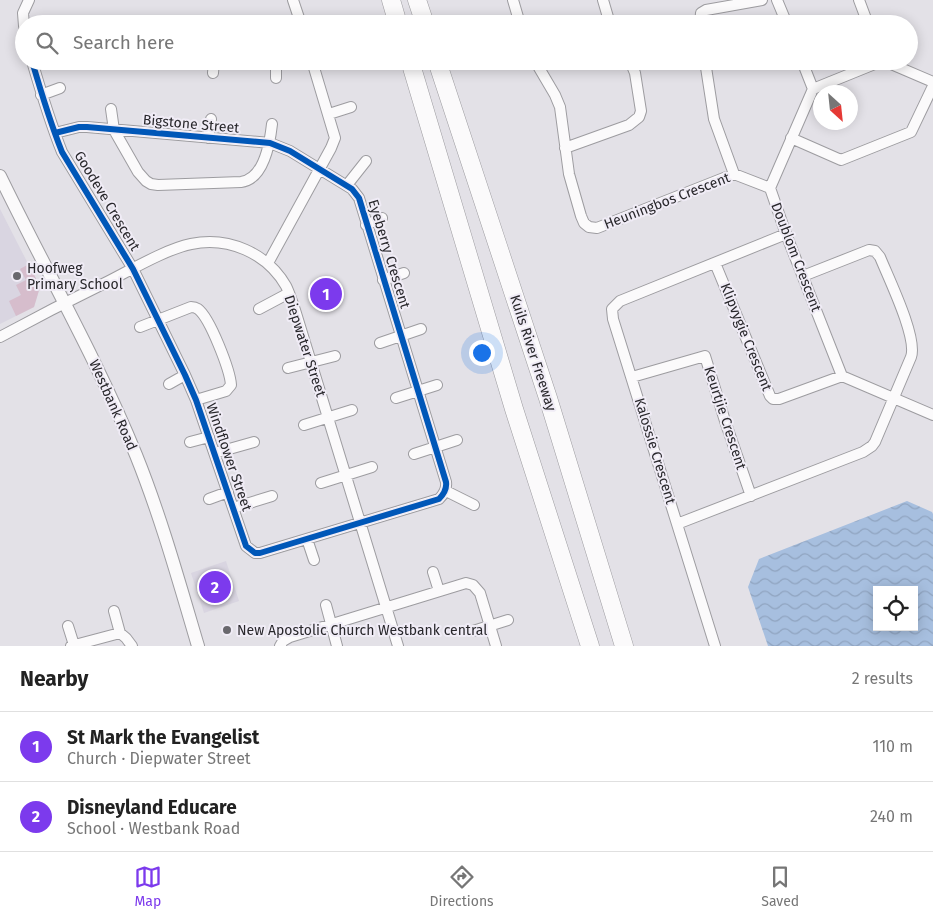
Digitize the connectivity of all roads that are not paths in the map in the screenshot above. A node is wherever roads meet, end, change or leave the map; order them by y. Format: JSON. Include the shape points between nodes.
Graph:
{"nodes":[{"id":1,"x":29,"y":0,"type":"edge"},
{"id":2,"x":391,"y":0,"type":"edge"},
{"id":3,"x":417,"y":0,"type":"edge"},
{"id":4,"x":513,"y":0,"type":"edge"},
{"id":5,"x":602,"y":0,"type":"edge"},
{"id":6,"x":762,"y":0,"type":"edge"},
{"id":7,"x":777,"y":0,"type":"edge"},
{"id":8,"x":859,"y":0,"type":"edge"},
{"id":9,"x":297,"y":1,"type":"edge"},
{"id":10,"x":23,"y":15,"type":"edge"},
{"id":11,"x":299,"y":15,"type":"edge"},
{"id":12,"x":395,"y":15,"type":"edge"},
{"id":13,"x":422,"y":15,"type":"edge"},
{"id":14,"x":517,"y":15,"type":"edge"},
{"id":15,"x":607,"y":15,"type":"edge"},
{"id":16,"x":701,"y":15,"type":"edge"},
{"id":17,"x":783,"y":15,"type":"edge"},
{"id":18,"x":865,"y":15,"type":"edge"},
{"id":19,"x":34,"y":70,"type":"edge"},
{"id":20,"x":213,"y":70,"type":"edge"},
{"id":21,"x":276,"y":70,"type":"edge"},
{"id":22,"x":315,"y":70,"type":"edge"},
{"id":23,"x":413,"y":70,"type":"edge"},
{"id":24,"x":441,"y":70,"type":"edge"},
{"id":25,"x":540,"y":70,"type":"edge"},
{"id":26,"x":634,"y":70,"type":"edge"},
{"id":27,"x":706,"y":70,"type":"edge"},
{"id":28,"x":806,"y":70,"type":"edge"},
{"id":29,"x":860,"y":70,"type":"edge"},
{"id":30,"x":904,"y":70,"type":"edge"},
{"id":31,"x":213,"y":73,"type":"dead end"},
{"id":32,"x":276,"y":78,"type":"dead end"},
{"id":33,"x":933,"y":82,"type":"edge"},
{"id":34,"x":823,"y":85,"type":"edge"},
{"id":35,"x":933,"y":86,"type":"edge"},
{"id":36,"x":60,"y":88,"type":"dead end"},
{"id":37,"x":813,"y":89,"type":"joint"},
{"id":38,"x":41,"y":95,"type":"junction"},
{"id":39,"x":350,"y":107,"type":"dead end"},
{"id":40,"x":111,"y":109,"type":"dead end"},
{"id":41,"x":329,"y":114,"type":"junction"},
{"id":42,"x":211,"y":119,"type":"dead end"},
{"id":43,"x":272,"y":124,"type":"dead end"},
{"id":44,"x":114,"y":130,"type":"junction"},
{"id":45,"x":54,"y":133,"type":"junction"},
{"id":46,"x":208,"y":138,"type":"junction"},
{"id":47,"x":791,"y":138,"type":"junction"},
{"id":48,"x":270,"y":143,"type":"junction"},
{"id":49,"x":565,"y":148,"type":"junction"},
{"id":50,"x":366,"y":161,"type":"dead end"},
{"id":51,"x":320,"y":168,"type":"junction"},
{"id":52,"x":734,"y":174,"type":"junction"},
{"id":53,"x":0,"y":176,"type":"edge"},
{"id":54,"x":347,"y":185,"type":"junction"},
{"id":55,"x":770,"y":188,"type":"junction"},
{"id":56,"x":382,"y":218,"type":"dead end"},
{"id":57,"x":366,"y":224,"type":"junction"},
{"id":58,"x":786,"y":234,"type":"junction"},
{"id":59,"x":268,"y":263,"type":"junction"},
{"id":60,"x":715,"y":263,"type":"junction"},
{"id":61,"x":133,"y":269,"type":"junction"},
{"id":62,"x":404,"y":273,"type":"dead end"},
{"id":63,"x":803,"y":276,"type":"junction"},
{"id":64,"x":383,"y":280,"type":"junction"},
{"id":65,"x":289,"y":293,"type":"junction"},
{"id":66,"x":65,"y":303,"type":"junction"},
{"id":67,"x":259,"y":309,"type":"dead end"},
{"id":68,"x":157,"y":319,"type":"junction"},
{"id":69,"x":140,"y":327,"type":"dead end"},
{"id":70,"x":421,"y":329,"type":"dead end"},
{"id":71,"x":400,"y":336,"type":"junction"},
{"id":72,"x":0,"y":337,"type":"edge"},
{"id":73,"x":380,"y":343,"type":"dead end"},
{"id":74,"x":335,"y":356,"type":"dead end"},
{"id":75,"x":311,"y":362,"type":"junction"},
{"id":76,"x":288,"y":368,"type":"dead end"},
{"id":77,"x":185,"y":375,"type":"junction"},
{"id":78,"x":842,"y":376,"type":"junction"},
{"id":79,"x":632,"y":377,"type":"junction"},
{"id":80,"x":169,"y":384,"type":"dead end"},
{"id":81,"x":437,"y":385,"type":"dead end"},
{"id":82,"x":418,"y":391,"type":"junction"},
{"id":83,"x":396,"y":398,"type":"dead end"},
{"id":84,"x":894,"y":398,"type":"junction"},
{"id":85,"x":196,"y":400,"type":"junction"},
{"id":86,"x":352,"y":410,"type":"dead end"},
{"id":87,"x":933,"y":415,"type":"edge"},
{"id":88,"x":328,"y":418,"type":"junction"},
{"id":89,"x":304,"y":425,"type":"dead end"},
{"id":90,"x":209,"y":437,"type":"junction"},
{"id":91,"x":457,"y":440,"type":"dead end"},
{"id":92,"x":190,"y":442,"type":"dead end"},
{"id":93,"x":254,"y":442,"type":"dead end"},
{"id":94,"x":435,"y":447,"type":"junction"},
{"id":95,"x":215,"y":454,"type":"junction"},
{"id":96,"x":414,"y":454,"type":"dead end"},
{"id":97,"x":372,"y":467,"type":"dead end"},
{"id":98,"x":346,"y":475,"type":"junction"},
{"id":99,"x":321,"y":483,"type":"dead end"},
{"id":100,"x":446,"y":491,"type":"junction"},
{"id":101,"x":228,"y":492,"type":"junction"},
{"id":102,"x":272,"y":496,"type":"dead end"},
{"id":103,"x":751,"y":496,"type":"junction"},
{"id":104,"x":209,"y":499,"type":"dead end"},
{"id":105,"x":474,"y":505,"type":"dead end"},
{"id":106,"x":233,"y":508,"type":"junction"},
{"id":107,"x":360,"y":523,"type":"junction"},
{"id":108,"x":677,"y":524,"type":"junction"},
{"id":109,"x":307,"y":539,"type":"junction"},
{"id":110,"x":314,"y":560,"type":"dead end"},
{"id":111,"x":433,"y":572,"type":"dead end"},
{"id":112,"x":439,"y":591,"type":"junction"},
{"id":113,"x":326,"y":605,"type":"dead end"},
{"id":114,"x":386,"y":607,"type":"junction"},
{"id":115,"x":114,"y":611,"type":"dead end"},
{"id":116,"x":508,"y":620,"type":"dead end"},
{"id":117,"x":331,"y":624,"type":"junction"},
{"id":118,"x":68,"y":626,"type":"dead end"},
{"id":119,"x":490,"y":626,"type":"junction"},
{"id":120,"x":473,"y":631,"type":"dead end"},
{"id":121,"x":120,"y":633,"type":"junction"},
{"id":122,"x":73,"y":646,"type":"edge"},
{"id":123,"x":132,"y":646,"type":"edge"},
{"id":124,"x":198,"y":646,"type":"edge"},
{"id":125,"x":280,"y":646,"type":"edge"},
{"id":126,"x":336,"y":646,"type":"edge"},
{"id":127,"x":398,"y":646,"type":"edge"},
{"id":128,"x":496,"y":646,"type":"edge"},
{"id":129,"x":590,"y":646,"type":"edge"},
{"id":130,"x":624,"y":646,"type":"edge"},
{"id":131,"x":716,"y":646,"type":"edge"}],
"edges":[{"from":1,"to":10,"type":"street"},
{"from":2,"to":12,"type":"highway"},
{"from":3,"to":13,"type":"highway"},
{"from":4,"to":14,"type":"street"},
{"from":5,"to":15,"type":"street"},
{"from":6,"to":16,"type":"street","via":[[706,10]]},
{"from":7,"to":17,"type":"street"},
{"from":8,"to":18,"type":"street"},
{"from":9,"to":11,"type":"street"},
{"from":19,"to":38,"type":"street","name":"Goodeve Crescent"},
{"from":20,"to":31,"type":"street"},
{"from":21,"to":32,"type":"street"},
{"from":22,"to":41,"type":"street"},
{"from":23,"to":129,"type":"highway","via":[[514,409]]},
{"from":24,"to":130,"type":"highway","name":"Kuils River Freeway","via":[[545,389]]},
{"from":25,"to":49,"type":"street","name":"Heuningbos Crescent","via":[[560,107]]},
{"from":26,"to":49,"type":"street","via":[[642,111],[639,117],[628,125]]},
{"from":27,"to":52,"type":"street","via":[[714,119]]},
{"from":28,"to":37,"type":"street"},
{"from":29,"to":34,"type":"street"},
{"from":30,"to":33,"type":"street"},
{"from":35,"to":47,"type":"street","via":[[912,132],[841,160]]},
{"from":36,"to":38,"type":"street"},
{"from":37,"to":47,"type":"street","name":"Doublom Crescent"},
{"from":38,"to":45,"type":"street","name":"Goodeve Crescent"},
{"from":39,"to":41,"type":"street"},
{"from":40,"to":44,"type":"street"},
{"from":41,"to":51,"type":"street","via":[[335,138]]},
{"from":42,"to":46,"type":"street","name":"Bigstone Street"},
{"from":43,"to":48,"type":"street"},
{"from":44,"to":45,"type":"street","name":"Bigstone Street","via":[[78,127]]},
{"from":44,"to":46,"type":"street","name":"Bigstone Street"},
{"from":44,"to":48,"type":"street","via":[[143,178],[151,184],[246,181],[257,171]]},
{"from":45,"to":61,"type":"street","name":"Goodeve Crescent","via":[[65,157]]},
{"from":46,"to":48,"type":"street","name":"Bigstone Street"},
{"from":47,"to":55,"type":"street","name":"Doublom Crescent"},
{"from":48,"to":51,"type":"street","name":"Bigstone Street"},
{"from":49,"to":52,"type":"street","name":"Heuningbos Crescent","via":[[581,216],[590,228]]},
{"from":50,"to":54,"type":"street"},
{"from":51,"to":54,"type":"street","name":"Eyeberry Crescent"},
{"from":51,"to":59,"type":"street"},
{"from":52,"to":55,"type":"street","name":"Heuningbos Crescent"},
{"from":53,"to":66,"type":"street","name":"Westbank Road"},
{"from":54,"to":57,"type":"street","name":"Eyeberry Crescent","via":[[357,195]]},
{"from":55,"to":58,"type":"street","name":"Doublom Crescent"},
{"from":56,"to":57,"type":"street","name":"Eyeberry Crescent"},
{"from":57,"to":64,"type":"street","name":"Eyeberry Crescent"},
{"from":58,"to":60,"type":"street","name":"Kalossie Crescent"},
{"from":58,"to":63,"type":"street","name":"Doublom Crescent"},
{"from":59,"to":61,"type":"street","name":"Diepwater Street","via":[[244,248],[208,242],[182,246]]},
{"from":59,"to":65,"type":"street","name":"Diepwater Street"},
{"from":60,"to":78,"type":"street","name":"Klipvygie Crescent","via":[[773,399]]},
{"from":60,"to":79,"type":"street","name":"Kalossie Crescent","via":[[614,305],[612,313]]},
{"from":61,"to":66,"type":"street","name":"Diepwater Street"},
{"from":61,"to":68,"type":"street","name":"Windflower Street"},
{"from":62,"to":64,"type":"street","name":"Eyeberry Crescent"},
{"from":63,"to":78,"type":"street","name":"Doublom Crescent"},
{"from":63,"to":84,"type":"street","name":"Kalossie Crescent","via":[[869,250],[880,257],[914,349]]},
{"from":64,"to":71,"type":"street","name":"Eyeberry Crescent"},
{"from":65,"to":67,"type":"street"},
{"from":65,"to":75,"type":"street","name":"Diepwater Street"},
{"from":66,"to":72,"type":"street","name":"Diepwater Street"},
{"from":66,"to":124,"type":"street","name":"Westbank Road","via":[[136,456]]},
{"from":68,"to":69,"type":"street"},
{"from":68,"to":77,"type":"street","name":"Windflower Street"},
{"from":68,"to":85,"type":"street","via":[[196,308],[220,345],[231,385],[226,391]]},
{"from":70,"to":71,"type":"street"},
{"from":71,"to":73,"type":"street"},
{"from":71,"to":82,"type":"street","name":"Eyeberry Crescent"},
{"from":74,"to":75,"type":"street"},
{"from":75,"to":76,"type":"street"},
{"from":75,"to":88,"type":"street","name":"Diepwater Street"},
{"from":77,"to":80,"type":"street"},
{"from":77,"to":85,"type":"street","name":"Windflower Street"},
{"from":78,"to":84,"type":"street"},
{"from":79,"to":103,"type":"street","name":"Keurtjie Crescent","via":[[705,356]]},
{"from":79,"to":108,"type":"street","name":"Kalossie Crescent"},
{"from":81,"to":82,"type":"street"},
{"from":82,"to":83,"type":"street"},
{"from":82,"to":94,"type":"street","name":"Eyeberry Crescent"},
{"from":84,"to":87,"type":"street"},
{"from":84,"to":103,"type":"street","name":"Kalossie Crescent","via":[[875,442],[868,449]]},
{"from":85,"to":90,"type":"street","name":"Windflower Street"},
{"from":86,"to":88,"type":"street"},
{"from":88,"to":89,"type":"street"},
{"from":88,"to":98,"type":"street","name":"Diepwater Street"},
{"from":90,"to":92,"type":"street","name":"Windflower Street"},
{"from":90,"to":95,"type":"street","name":"Windflower Street"},
{"from":91,"to":94,"type":"street"},
{"from":93,"to":95,"type":"street","name":"Windflower Street"},
{"from":94,"to":96,"type":"street"},
{"from":94,"to":100,"type":"street","name":"Eyeberry Crescent"},
{"from":95,"to":101,"type":"street","name":"Windflower Street"},
{"from":97,"to":98,"type":"street"},
{"from":98,"to":99,"type":"street"},
{"from":98,"to":107,"type":"street","name":"Diepwater Street"},
{"from":100,"to":105,"type":"street"},
{"from":100,"to":107,"type":"street","via":[[438,499]]},
{"from":101,"to":104,"type":"street","name":"Windflower Street"},
{"from":101,"to":106,"type":"street","name":"Windflower Street"},
{"from":102,"to":106,"type":"street","name":"Windflower Street"},
{"from":103,"to":108,"type":"street","name":"Kalossie Crescent"},
{"from":106,"to":109,"type":"street","name":"Windflower Street","via":[[246,546],[255,553]]},
{"from":107,"to":109,"type":"street","name":"Windflower Street"},
{"from":107,"to":114,"type":"street","name":"Diepwater Street"},
{"from":108,"to":131,"type":"street"},
{"from":109,"to":110,"type":"street"},
{"from":111,"to":112,"type":"street"},
{"from":112,"to":114,"type":"street"},
{"from":112,"to":119,"type":"street","via":[[462,583],[473,585],[480,593]]},
{"from":113,"to":117,"type":"street"},
{"from":114,"to":117,"type":"street"},
{"from":114,"to":127,"type":"street","name":"Diepwater Street"},
{"from":115,"to":121,"type":"street"},
{"from":116,"to":119,"type":"street"},
{"from":117,"to":125,"type":"street","via":[[288,638]]},
{"from":117,"to":126,"type":"street"},
{"from":118,"to":122,"type":"street"},
{"from":119,"to":120,"type":"street"},
{"from":119,"to":128,"type":"street"},
{"from":121,"to":122,"type":"street"},
{"from":121,"to":123,"type":"street"}]}
